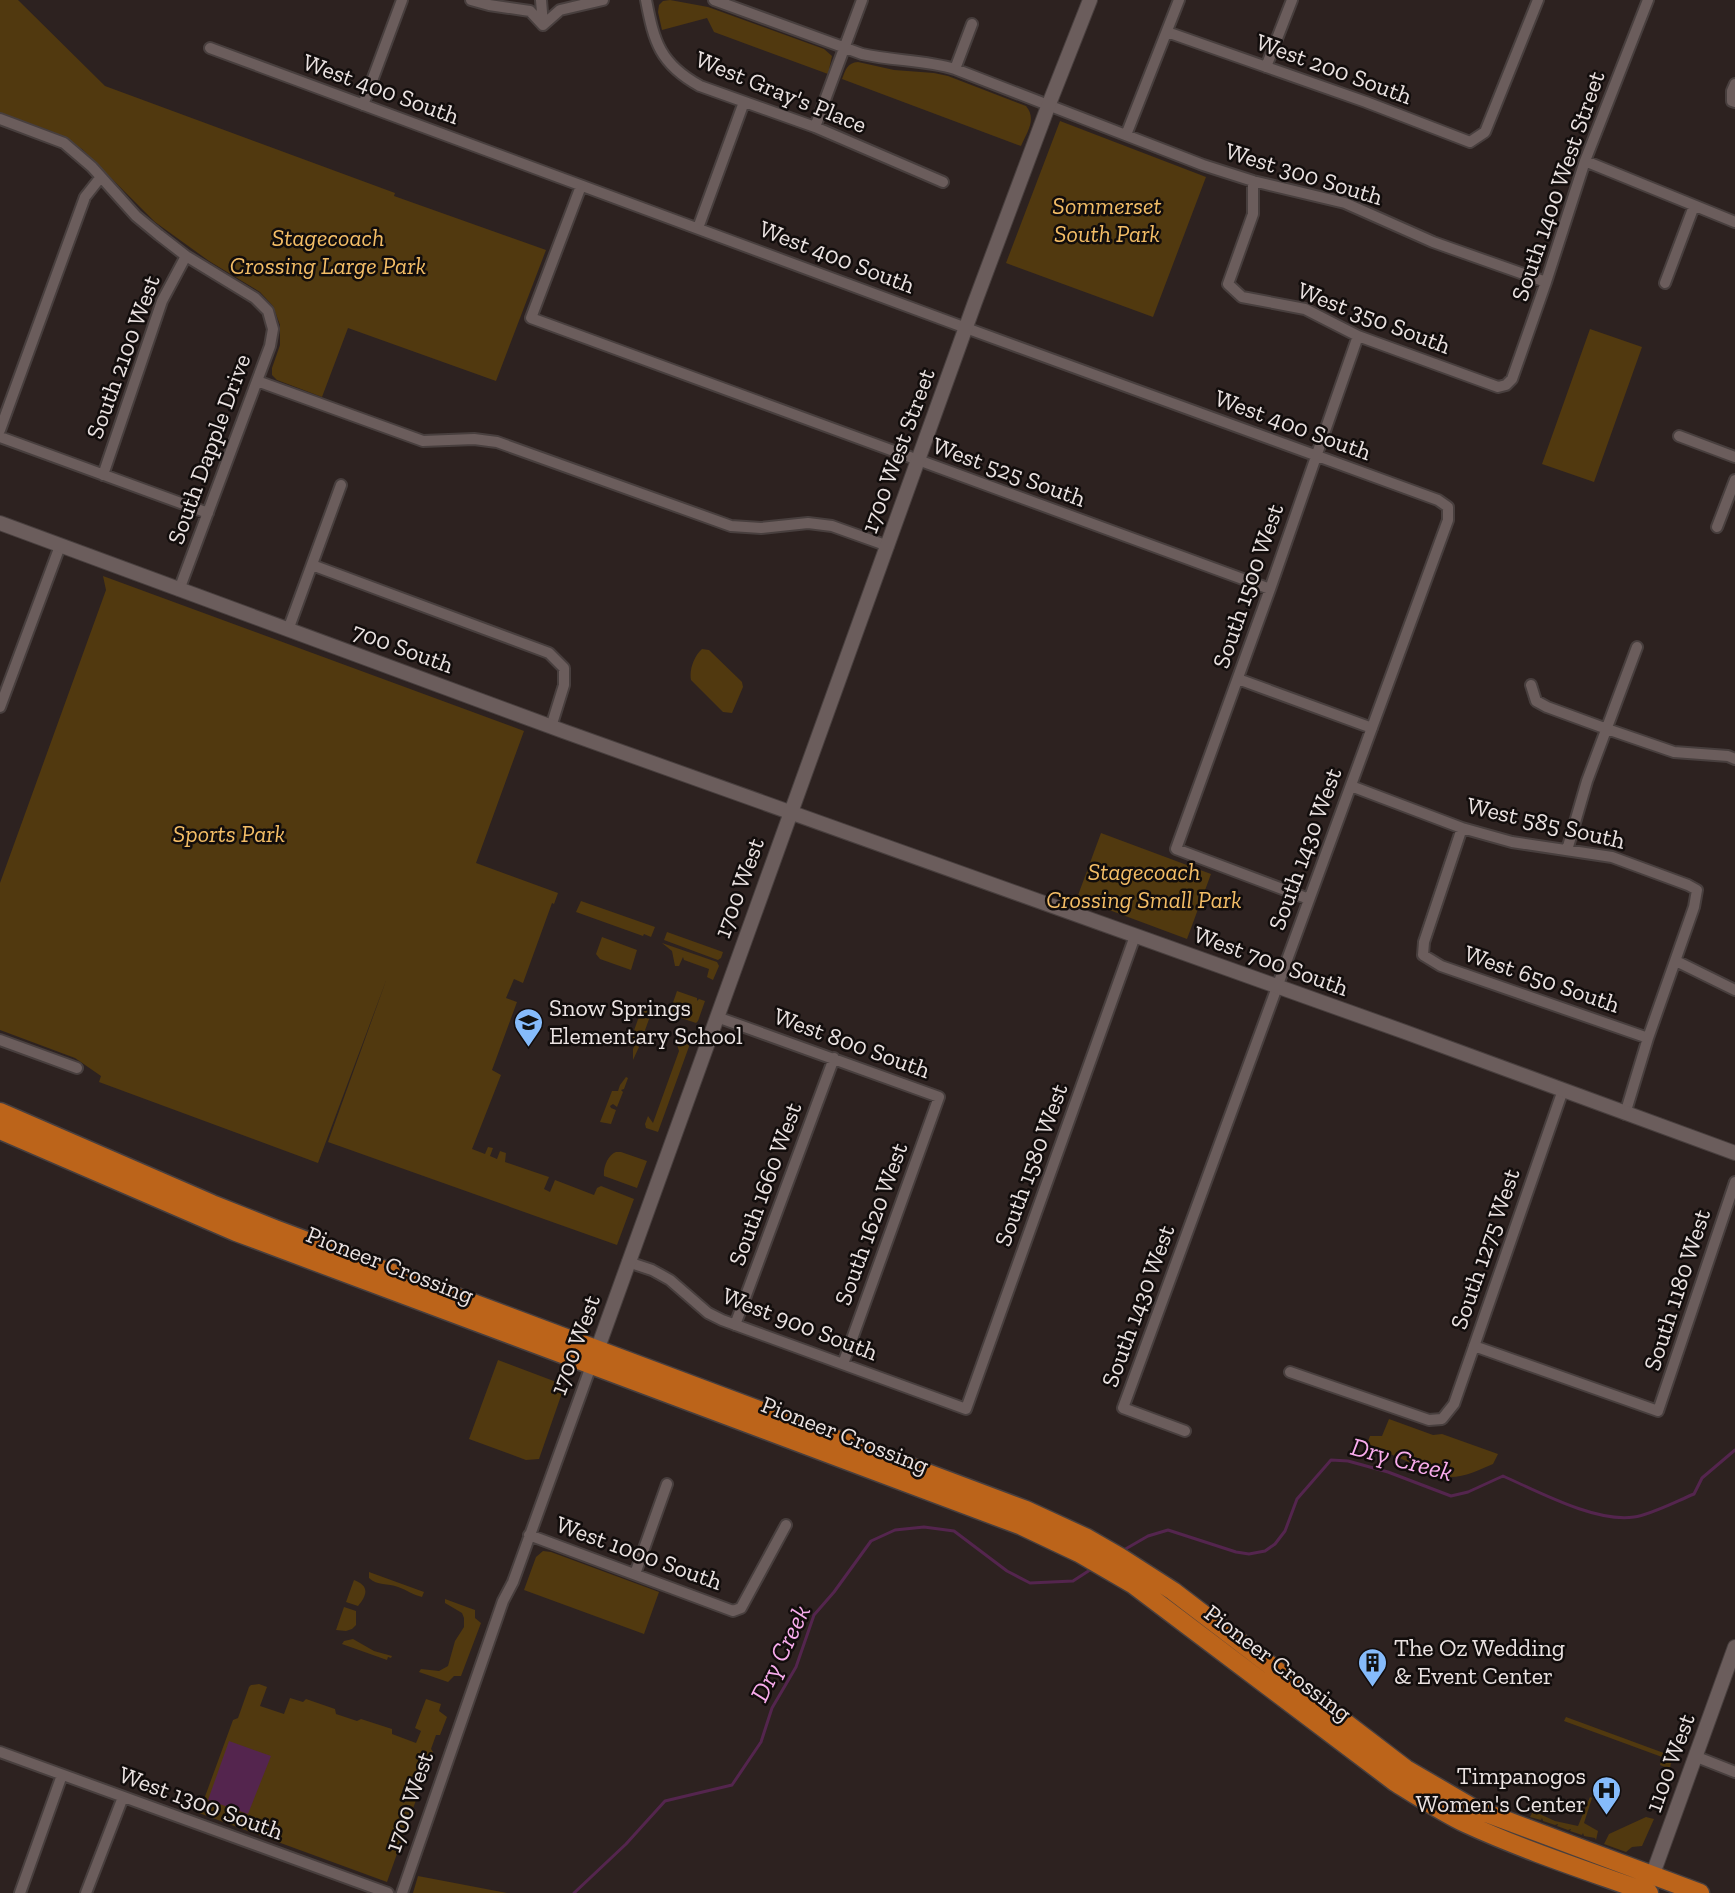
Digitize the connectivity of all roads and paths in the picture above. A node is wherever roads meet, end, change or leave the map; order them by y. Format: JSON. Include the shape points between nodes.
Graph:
{"nodes":[{"id":1,"x":402,"y":0,"type":"edge"},
{"id":2,"x":471,"y":0,"type":"edge"},
{"id":3,"x":541,"y":0,"type":"edge"},
{"id":4,"x":603,"y":0,"type":"edge"},
{"id":5,"x":646,"y":0,"type":"edge"},
{"id":6,"x":714,"y":0,"type":"edge"},
{"id":7,"x":862,"y":0,"type":"edge"},
{"id":8,"x":1090,"y":0,"type":"edge"},
{"id":9,"x":1179,"y":0,"type":"edge"},
{"id":10,"x":1292,"y":0,"type":"edge"},
{"id":11,"x":1538,"y":0,"type":"edge"},
{"id":12,"x":1648,"y":0,"type":"edge"},
{"id":13,"x":972,"y":24,"type":"dead end"},
{"id":14,"x":543,"y":26,"type":"junction"},
{"id":15,"x":1167,"y":32,"type":"junction"},
{"id":16,"x":844,"y":47,"type":"junction"},
{"id":17,"x":210,"y":48,"type":"dead end"},
{"id":18,"x":1266,"y":67,"type":"junction"},
{"id":19,"x":955,"y":69,"type":"junction"},
{"id":20,"x":1735,"y":84,"type":"edge"},
{"id":21,"x":1733,"y":101,"type":"edge"},
{"id":22,"x":744,"y":102,"type":"junction"},
{"id":23,"x":1049,"y":104,"type":"junction"},
{"id":24,"x":363,"y":105,"type":"junction"},
{"id":25,"x":0,"y":119,"type":"edge"},
{"id":26,"x":814,"y":127,"type":"junction"},
{"id":27,"x":1126,"y":135,"type":"junction"},
{"id":28,"x":1585,"y":161,"type":"junction"},
{"id":29,"x":100,"y":178,"type":"junction"},
{"id":30,"x":1253,"y":181,"type":"junction"},
{"id":31,"x":943,"y":182,"type":"dead end"},
{"id":32,"x":581,"y":186,"type":"junction"},
{"id":33,"x":1694,"y":206,"type":"junction"},
{"id":34,"x":1735,"y":222,"type":"edge"},
{"id":35,"x":698,"y":228,"type":"junction"},
{"id":36,"x":186,"y":256,"type":"junction"},
{"id":37,"x":1546,"y":282,"type":"junction"},
{"id":38,"x":1665,"y":283,"type":"dead end"},
{"id":39,"x":966,"y":328,"type":"junction"},
{"id":40,"x":1358,"y":336,"type":"junction"},
{"id":41,"x":257,"y":381,"type":"junction"},
{"id":42,"x":1506,"y":385,"type":"joint"},
{"id":43,"x":0,"y":430,"type":"edge"},
{"id":44,"x":1679,"y":436,"type":"dead end"},
{"id":45,"x":0,"y":437,"type":"edge"},
{"id":46,"x":1315,"y":455,"type":"junction"},
{"id":47,"x":1735,"y":457,"type":"edge"},
{"id":48,"x":918,"y":461,"type":"junction"},
{"id":49,"x":103,"y":475,"type":"junction"},
{"id":50,"x":1735,"y":480,"type":"edge"},
{"id":51,"x":341,"y":485,"type":"dead end"},
{"id":52,"x":1448,"y":507,"type":"joint"},
{"id":53,"x":208,"y":513,"type":"junction"},
{"id":54,"x":0,"y":523,"type":"edge"},
{"id":55,"x":1717,"y":527,"type":"dead end"},
{"id":56,"x":60,"y":546,"type":"junction"},
{"id":57,"x":888,"y":546,"type":"junction"},
{"id":58,"x":312,"y":565,"type":"junction"},
{"id":59,"x":1270,"y":589,"type":"junction"},
{"id":60,"x":179,"y":590,"type":"junction"},
{"id":61,"x":288,"y":630,"type":"junction"},
{"id":62,"x":1637,"y":647,"type":"dead end"},
{"id":63,"x":1238,"y":679,"type":"junction"},
{"id":64,"x":1531,"y":685,"type":"dead end"},
{"id":65,"x":0,"y":708,"type":"edge"},
{"id":66,"x":551,"y":727,"type":"junction"},
{"id":67,"x":1372,"y":728,"type":"junction"},
{"id":68,"x":1607,"y":729,"type":"junction"},
{"id":69,"x":1735,"y":759,"type":"edge"},
{"id":70,"x":1351,"y":786,"type":"junction"},
{"id":71,"x":791,"y":813,"type":"junction"},
{"id":72,"x":1462,"y":828,"type":"junction"},
{"id":73,"x":1567,"y":850,"type":"junction"},
{"id":74,"x":1309,"y":899,"type":"junction"},
{"id":75,"x":1135,"y":936,"type":"junction"},
{"id":76,"x":1676,"y":961,"type":"junction"},
{"id":77,"x":1276,"y":987,"type":"junction"},
{"id":78,"x":1735,"y":990,"type":"edge"},
{"id":79,"x":717,"y":1017,"type":"junction"},
{"id":80,"x":1648,"y":1038,"type":"junction"},
{"id":81,"x":0,"y":1040,"type":"edge"},
{"id":82,"x":834,"y":1058,"type":"junction"},
{"id":83,"x":77,"y":1068,"type":"dead end"},
{"id":84,"x":1563,"y":1090,"type":"junction"},
{"id":85,"x":939,"y":1097,"type":"joint"},
{"id":86,"x":0,"y":1112,"type":"edge"},
{"id":87,"x":1625,"y":1114,"type":"junction"},
{"id":88,"x":0,"y":1130,"type":"edge"},
{"id":89,"x":1735,"y":1153,"type":"edge"},
{"id":90,"x":1735,"y":1182,"type":"edge"},
{"id":91,"x":628,"y":1262,"type":"junction"},
{"id":92,"x":735,"y":1325,"type":"junction"},
{"id":93,"x":1474,"y":1346,"type":"junction"},
{"id":94,"x":595,"y":1358,"type":"junction"},
{"id":95,"x":843,"y":1364,"type":"junction"},
{"id":96,"x":1290,"y":1372,"type":"dead end"},
{"id":97,"x":966,"y":1409,"type":"joint"},
{"id":98,"x":1185,"y":1431,"type":"dead end"},
{"id":99,"x":667,"y":1484,"type":"dead end"},
{"id":100,"x":786,"y":1525,"type":"dead end"},
{"id":101,"x":530,"y":1535,"type":"junction"},
{"id":102,"x":635,"y":1574,"type":"junction"},
{"id":103,"x":1735,"y":1647,"type":"edge"},
{"id":104,"x":0,"y":1752,"type":"edge"},
{"id":105,"x":1696,"y":1757,"type":"junction"},
{"id":106,"x":1735,"y":1772,"type":"edge"},
{"id":107,"x":62,"y":1775,"type":"junction"},
{"id":108,"x":123,"y":1797,"type":"junction"},
{"id":109,"x":1648,"y":1888,"type":"edge"},
{"id":110,"x":20,"y":1893,"type":"edge"},
{"id":111,"x":86,"y":1893,"type":"edge"},
{"id":112,"x":388,"y":1893,"type":"edge"},
{"id":113,"x":402,"y":1893,"type":"edge"},
{"id":114,"x":1700,"y":1893,"type":"edge"}],
"edges":[{"from":1,"to":24,"type":"street"},
{"from":2,"to":14,"type":"street","via":[[530,11]]},
{"from":3,"to":14,"type":"street"},
{"from":4,"to":14,"type":"street","via":[[560,10]]},
{"from":5,"to":22,"type":"street","name":"West Gray's Place","via":[[656,41],[670,66],[700,86]]},
{"from":6,"to":16,"type":"street","name":"West 300 South"},
{"from":7,"to":16,"type":"street"},
{"from":8,"to":23,"type":"street"},
{"from":9,"to":15,"type":"street"},
{"from":10,"to":18,"type":"street"},
{"from":11,"to":18,"type":"street","name":"West 200 South","via":[[1485,132],[1470,142]]},
{"from":12,"to":28,"type":"street","name":"South 1400 West Street"},
{"from":13,"to":19,"type":"street"},
{"from":15,"to":18,"type":"street","name":"West 200 South"},
{"from":15,"to":27,"type":"street"},
{"from":16,"to":19,"type":"street","name":"West 300 South","via":[[881,58]]},
{"from":16,"to":26,"type":"street"},
{"from":17,"to":24,"type":"street","name":"West 400 South"},
{"from":19,"to":23,"type":"street","name":"West 300 South"},
{"from":20,"to":21,"type":"street"},
{"from":22,"to":26,"type":"street","name":"West Gray's Place"},
{"from":22,"to":35,"type":"street"},
{"from":23,"to":27,"type":"street","name":"West 300 South"},
{"from":23,"to":39,"type":"street","name":"1700 West Street"},
{"from":24,"to":32,"type":"street","name":"West 400 South"},
{"from":25,"to":29,"type":"street","via":[[64,143]]},
{"from":26,"to":31,"type":"street","name":"West Gray's Place"},
{"from":27,"to":30,"type":"street","name":"West 300 South"},
{"from":28,"to":33,"type":"street"},
{"from":28,"to":37,"type":"street","name":"South 1400 West Street"},
{"from":29,"to":36,"type":"street","via":[[136,216]]},
{"from":29,"to":43,"type":"street","via":[[85,197]]},
{"from":30,"to":37,"type":"street","name":"West 300 South","via":[[1345,203],[1433,242]]},
{"from":30,"to":40,"type":"street","name":"West 350 South","via":[[1253,214],[1228,284],[1242,297],[1305,309]]},
{"from":32,"to":35,"type":"street","name":"West 400 South"},
{"from":32,"to":48,"type":"street","name":"West 525 South","via":[[531,318]]},
{"from":33,"to":34,"type":"street"},
{"from":33,"to":38,"type":"street"},
{"from":35,"to":39,"type":"street","name":"West 400 South"},
{"from":36,"to":41,"type":"street","name":"South Dapple Drive","via":[[255,298],[268,311],[272,338]]},
{"from":36,"to":49,"type":"street","name":"South 2100 West","via":[[162,301]]},
{"from":37,"to":42,"type":"street","name":"South 1400 West Street","via":[[1512,379]]},
{"from":39,"to":46,"type":"street","name":"West 400 South"},
{"from":39,"to":48,"type":"street","name":"1700 West Street"},
{"from":40,"to":42,"type":"street","name":"West 350 South","via":[[1498,387]]},
{"from":40,"to":46,"type":"street","name":"South 1500 West"},
{"from":41,"to":53,"type":"street","name":"South Dapple Drive"},
{"from":41,"to":57,"type":"street","via":[[423,441],[497,442],[731,526],[832,526]]},
{"from":44,"to":47,"type":"street"},
{"from":45,"to":49,"type":"street"},
{"from":46,"to":52,"type":"street","name":"West 400 South"},
{"from":46,"to":59,"type":"street","name":"South 1500 West"},
{"from":48,"to":57,"type":"street","name":"1700 West Street"},
{"from":48,"to":59,"type":"street","name":"West 525 South"},
{"from":49,"to":53,"type":"street"},
{"from":50,"to":55,"type":"street"},
{"from":51,"to":58,"type":"street"},
{"from":52,"to":67,"type":"street","name":"South 1430 West","via":[[1448,519]]},
{"from":53,"to":60,"type":"street","name":"South Dapple Drive"},
{"from":54,"to":56,"type":"street","name":"700 South"},
{"from":56,"to":60,"type":"street","name":"700 South"},
{"from":56,"to":65,"type":"street"},
{"from":57,"to":71,"type":"street","name":"1700 West Street"},
{"from":58,"to":61,"type":"street"},
{"from":58,"to":66,"type":"street","via":[[549,653],[564,668],[564,685]]},
{"from":59,"to":63,"type":"street","name":"South 1500 West"},
{"from":60,"to":61,"type":"street","name":"700 South"},
{"from":61,"to":66,"type":"street","name":"700 South"},
{"from":62,"to":68,"type":"street"},
{"from":63,"to":67,"type":"street"},
{"from":63,"to":74,"type":"street","name":"South 1500 West","via":[[1176,849]]},
{"from":64,"to":68,"type":"street","via":[[1536,701]]},
{"from":66,"to":71,"type":"street","name":"700 South"},
{"from":67,"to":70,"type":"street","name":"South 1430 West"},
{"from":68,"to":69,"type":"street","via":[[1674,752]]},
{"from":68,"to":73,"type":"street"},
{"from":70,"to":72,"type":"street","name":"West 585 South"},
{"from":70,"to":74,"type":"street","name":"South 1430 West"},
{"from":71,"to":75,"type":"street","name":"West 700 South"},
{"from":71,"to":79,"type":"street","name":"1700 West"},
{"from":72,"to":73,"type":"street","name":"West 585 South","via":[[1512,842]]},
{"from":72,"to":80,"type":"street","name":"West 650 South","via":[[1423,955],[1441,966]]},
{"from":73,"to":76,"type":"street","name":"West 585 South","via":[[1612,857],[1697,890]]},
{"from":74,"to":77,"type":"street","name":"South 1430 West"},
{"from":75,"to":77,"type":"street","name":"West 700 South"},
{"from":75,"to":97,"type":"street","name":"South 1580 West"},
{"from":76,"to":78,"type":"street"},
{"from":76,"to":80,"type":"street"},
{"from":77,"to":84,"type":"street","name":"West 700 South"},
{"from":77,"to":98,"type":"street","name":"South 1430 West","via":[[1123,1408]]},
{"from":79,"to":82,"type":"street","name":"West 800 South"},
{"from":79,"to":91,"type":"street","name":"1700 West"},
{"from":80,"to":87,"type":"street"},
{"from":81,"to":83,"type":"street"},
{"from":82,"to":85,"type":"street","name":"West 800 South"},
{"from":82,"to":92,"type":"street","name":"South 1660 West"},
{"from":84,"to":87,"type":"street","name":"West 700 South"},
{"from":84,"to":93,"type":"street","name":"South 1275 West"},
{"from":85,"to":95,"type":"street","name":"South 1620 West"},
{"from":86,"to":94,"type":"highway","name":"Pioneer Crossing","via":[[242,1217],[575,1341]]},
{"from":87,"to":89,"type":"street","name":"West 700 South"},
{"from":88,"to":94,"type":"highway","name":"Pioneer Crossing","via":[[236,1232]]},
{"from":90,"to":93,"type":"street","name":"South 1180 West","via":[[1658,1411]]},
{"from":91,"to":92,"type":"street","name":"West 900 South","via":[[670,1280],[708,1313]]},
{"from":91,"to":94,"type":"street","name":"1700 West"},
{"from":92,"to":95,"type":"street","name":"West 900 South"},
{"from":93,"to":96,"type":"street","name":"South 1275 West","via":[[1454,1404],[1442,1419],[1429,1420]]},
{"from":94,"to":101,"type":"street","name":"1700 West"},
{"from":94,"to":109,"type":"highway","name":"Pioneer Crossing","via":[[1026,1510],[1087,1538],[1108,1559],[1173,1591],[1438,1790]]},
{"from":95,"to":97,"type":"street","name":"West 900 South"},
{"from":99,"to":102,"type":"street"},
{"from":100,"to":102,"type":"street","name":"West 1000 South","via":[[741,1608],[733,1611]]},
{"from":101,"to":102,"type":"street","name":"West 1000 South"},
{"from":101,"to":113,"type":"street","name":"1700 West","via":[[503,1601]]},
{"from":103,"to":105,"type":"street","name":"1100 West"},
{"from":104,"to":107,"type":"street","name":"West 1300 South"},
{"from":105,"to":106,"type":"street"},
{"from":105,"to":109,"type":"street","name":"1100 West"},
{"from":107,"to":108,"type":"street","name":"West 1300 South"},
{"from":107,"to":110,"type":"street"},
{"from":108,"to":111,"type":"street"},
{"from":108,"to":112,"type":"street","name":"West 1300 South"},
{"from":109,"to":114,"type":"highway"}]}
